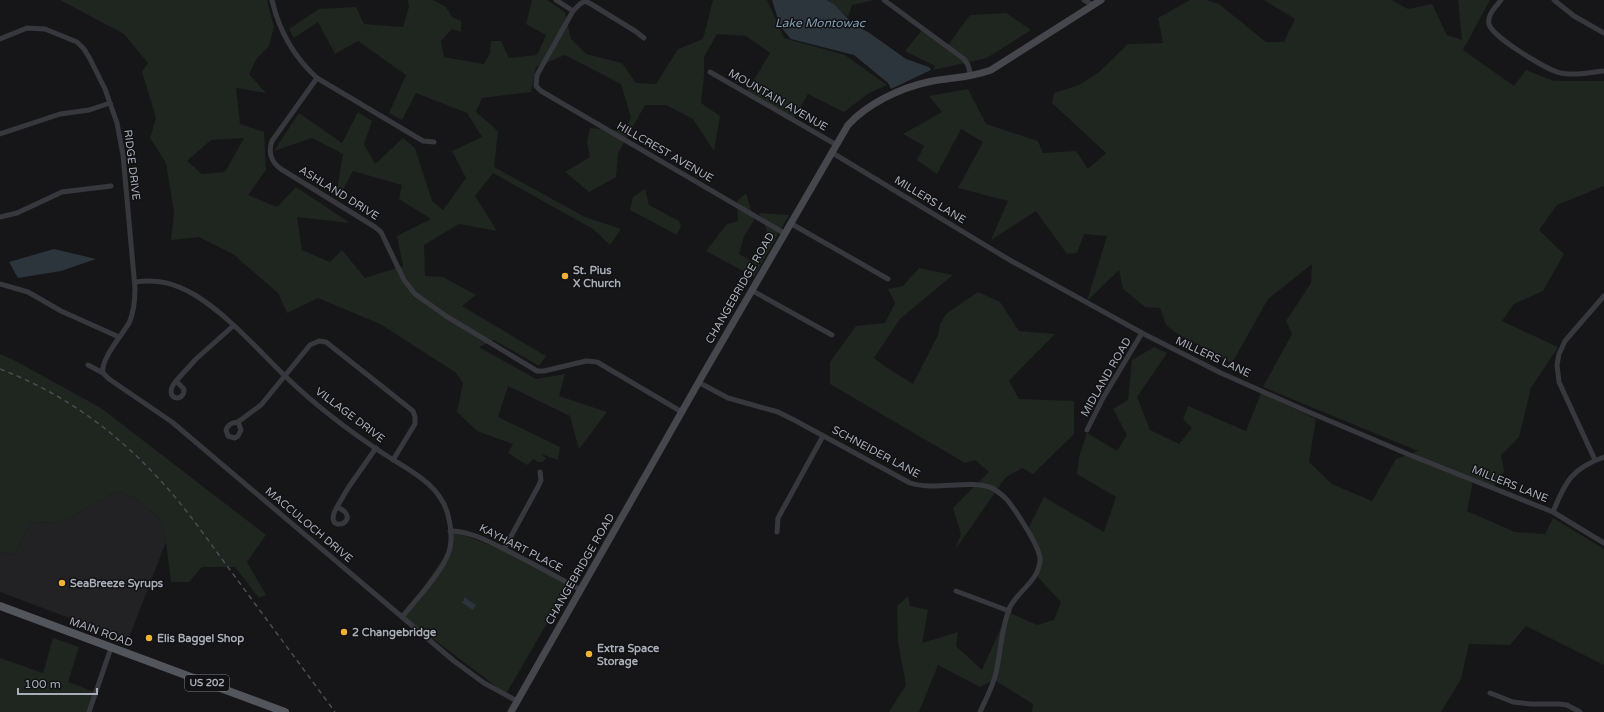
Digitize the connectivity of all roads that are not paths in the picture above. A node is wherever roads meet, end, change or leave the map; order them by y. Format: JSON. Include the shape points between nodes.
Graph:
{"nodes":[{"id":1,"x":272,"y":0,"type":"edge"},
{"id":2,"x":556,"y":0,"type":"edge"},
{"id":3,"x":884,"y":0,"type":"edge"},
{"id":4,"x":1084,"y":0,"type":"edge"},
{"id":5,"x":1101,"y":0,"type":"edge"},
{"id":6,"x":1501,"y":0,"type":"edge"},
{"id":7,"x":1554,"y":0,"type":"edge"},
{"id":8,"x":1093,"y":5,"type":"junction"},
{"id":9,"x":573,"y":11,"type":"junction"},
{"id":10,"x":1604,"y":33,"type":"edge"},
{"id":11,"x":644,"y":38,"type":"dead end"},
{"id":12,"x":0,"y":39,"type":"edge"},
{"id":13,"x":1604,"y":71,"type":"edge"},
{"id":14,"x":710,"y":72,"type":"dead end"},
{"id":15,"x":971,"y":76,"type":"junction"},
{"id":16,"x":317,"y":78,"type":"junction"},
{"id":17,"x":110,"y":104,"type":"junction"},
{"id":18,"x":0,"y":134,"type":"edge"},
{"id":19,"x":434,"y":142,"type":"dead end"},
{"id":20,"x":835,"y":144,"type":"junction"},
{"id":21,"x":831,"y":152,"type":"junction"},
{"id":22,"x":111,"y":186,"type":"dead end"},
{"id":23,"x":0,"y":217,"type":"edge"},
{"id":24,"x":790,"y":223,"type":"junction"},
{"id":25,"x":784,"y":233,"type":"junction"},
{"id":26,"x":888,"y":280,"type":"dead end"},
{"id":27,"x":135,"y":282,"type":"junction"},
{"id":28,"x":0,"y":284,"type":"edge"},
{"id":29,"x":751,"y":290,"type":"junction"},
{"id":30,"x":1604,"y":296,"type":"edge"},
{"id":31,"x":233,"y":326,"type":"junction"},
{"id":32,"x":1142,"y":334,"type":"junction"},
{"id":33,"x":832,"y":335,"type":"dead end"},
{"id":34,"x":120,"y":337,"type":"junction"},
{"id":35,"x":88,"y":366,"type":"dead end"},
{"id":36,"x":103,"y":373,"type":"junction"},
{"id":37,"x":285,"y":376,"type":"junction"},
{"id":38,"x":176,"y":381,"type":"dead end"},
{"id":39,"x":698,"y":382,"type":"junction"},
{"id":40,"x":682,"y":412,"type":"junction"},
{"id":41,"x":238,"y":422,"type":"dead end"},
{"id":42,"x":1087,"y":430,"type":"dead end"},
{"id":43,"x":823,"y":436,"type":"junction"},
{"id":44,"x":376,"y":448,"type":"junction"},
{"id":45,"x":1604,"y":457,"type":"edge"},
{"id":46,"x":393,"y":460,"type":"junction"},
{"id":47,"x":1595,"y":460,"type":"junction"},
{"id":48,"x":540,"y":472,"type":"dead end"},
{"id":49,"x":337,"y":507,"type":"dead end"},
{"id":50,"x":1553,"y":512,"type":"junction"},
{"id":51,"x":450,"y":531,"type":"junction"},
{"id":52,"x":777,"y":532,"type":"dead end"},
{"id":53,"x":1604,"y":543,"type":"edge"},
{"id":54,"x":504,"y":549,"type":"junction"},
{"id":55,"x":581,"y":590,"type":"junction"},
{"id":56,"x":956,"y":591,"type":"dead end"},
{"id":57,"x":0,"y":606,"type":"edge"},
{"id":58,"x":1009,"y":611,"type":"junction"},
{"id":59,"x":402,"y":617,"type":"junction"},
{"id":60,"x":111,"y":648,"type":"junction"},
{"id":61,"x":1490,"y":693,"type":"dead end"},
{"id":62,"x":517,"y":701,"type":"junction"},
{"id":63,"x":89,"y":712,"type":"edge"},
{"id":64,"x":285,"y":712,"type":"edge"},
{"id":65,"x":510,"y":712,"type":"edge"},
{"id":66,"x":980,"y":712,"type":"edge"},
{"id":67,"x":1580,"y":712,"type":"edge"}],
"edges":[{"from":1,"to":16,"type":"street","via":[[288,43],[305,67]]},
{"from":2,"to":9,"type":"street"},
{"from":3,"to":15,"type":"street","via":[[964,59]]},
{"from":4,"to":8,"type":"street"},
{"from":5,"to":8,"type":"main road","name":"CHANGEBRIDGE ROAD"},
{"from":6,"to":13,"type":"street","via":[[1490,15],[1489,26],[1493,32],[1518,50],[1561,73]]},
{"from":7,"to":10,"type":"street","via":[[1574,16]]},
{"from":8,"to":15,"type":"main road","name":"CHANGEBRIDGE ROAD","via":[[1003,63]]},
{"from":9,"to":11,"type":"street","via":[[585,1]]},
{"from":9,"to":25,"type":"street","name":"HILLCREST AVENUE","via":[[537,75],[537,87]]},
{"from":12,"to":17,"type":"street","name":"RIDGE DRIVE","via":[[27,28],[38,28],[77,42],[90,59]]},
{"from":14,"to":20,"type":"street","name":"MOUNTAIN AVENUE"},
{"from":15,"to":20,"type":"main road","name":"CHANGEBRIDGE ROAD","via":[[927,82],[873,104],[855,117]]},
{"from":16,"to":19,"type":"street","via":[[423,141]]},
{"from":16,"to":40,"type":"street","name":"ASHLAND DRIVE","via":[[272,141],[272,158],[281,169],[375,227],[383,235],[404,280],[415,294],[446,316],[537,371],[586,361],[597,362]]},
{"from":17,"to":18,"type":"street","via":[[60,114]]},
{"from":17,"to":27,"type":"street","name":"RIDGE DRIVE","via":[[123,155]]},
{"from":20,"to":21,"type":"main road","name":"CHANGEBRIDGE ROAD"},
{"from":21,"to":24,"type":"main road","name":"CHANGEBRIDGE ROAD"},
{"from":21,"to":32,"type":"street","name":"MILLERS LANE","via":[[1008,259]]},
{"from":22,"to":23,"type":"street","via":[[62,192],[17,213]]},
{"from":24,"to":25,"type":"main road","name":"CHANGEBRIDGE ROAD"},
{"from":24,"to":26,"type":"street"},
{"from":25,"to":29,"type":"main road","name":"CHANGEBRIDGE ROAD"},
{"from":27,"to":31,"type":"street","name":"VILLAGE DRIVE","via":[[162,281],[182,288],[204,301]]},
{"from":27,"to":34,"type":"street","name":"RIDGE DRIVE","via":[[132,313]]},
{"from":28,"to":34,"type":"street","via":[[28,292],[61,311]]},
{"from":29,"to":33,"type":"street"},
{"from":29,"to":39,"type":"main road","name":"CHANGEBRIDGE ROAD"},
{"from":30,"to":47,"type":"street","via":[[1565,341],[1558,354],[1557,365],[1559,382]]},
{"from":31,"to":37,"type":"street","name":"VILLAGE DRIVE"},
{"from":31,"to":38,"type":"street"},
{"from":32,"to":42,"type":"street","name":"MIDLAND ROAD","via":[[1103,398]]},
{"from":32,"to":50,"type":"street","name":"MILLERS LANE","via":[[1317,416]]},
{"from":34,"to":36,"type":"street","name":"RIDGE DRIVE","via":[[103,364]]},
{"from":35,"to":36,"type":"street","name":"MACCULOCH DRIVE"},
{"from":36,"to":59,"type":"street","name":"MACCULOCH DRIVE","via":[[172,422]]},
{"from":37,"to":41,"type":"street","via":[[256,410]]},
{"from":37,"to":44,"type":"street","name":"VILLAGE DRIVE","via":[[319,406]]},
{"from":37,"to":46,"type":"street","via":[[313,343],[326,342],[335,348],[408,406],[414,414],[415,424]]},
{"from":39,"to":40,"type":"main road","name":"CHANGEBRIDGE ROAD"},
{"from":39,"to":43,"type":"street","name":"SCHNEIDER LANE","via":[[728,398],[778,412]]},
{"from":40,"to":55,"type":"main road","name":"CHANGEBRIDGE ROAD"},
{"from":43,"to":52,"type":"street","via":[[778,518]]},
{"from":43,"to":58,"type":"street","name":"SCHNEIDER LANE","via":[[910,484],[984,486],[994,489],[1008,501],[1035,543],[1040,558],[1035,575]]},
{"from":44,"to":46,"type":"street","name":"VILLAGE DRIVE"},
{"from":44,"to":49,"type":"street"},
{"from":45,"to":47,"type":"street"},
{"from":46,"to":51,"type":"street","name":"VILLAGE DRIVE","via":[[427,482],[437,492],[446,510]]},
{"from":47,"to":50,"type":"street","via":[[1580,468],[1570,478]]},
{"from":48,"to":54,"type":"street","via":[[541,480]]},
{"from":50,"to":53,"type":"street","name":"MILLERS LANE"},
{"from":51,"to":54,"type":"street","name":"KAYHART PLACE","via":[[470,534]]},
{"from":51,"to":59,"type":"street","name":"VILLAGE DRIVE","via":[[447,557]]},
{"from":54,"to":55,"type":"street","name":"KAYHART PLACE"},
{"from":55,"to":62,"type":"main road","name":"CHANGEBRIDGE ROAD"},
{"from":56,"to":58,"type":"street"},
{"from":57,"to":60,"type":"main road","name":"MAIN ROAD","number":"US 202"},
{"from":58,"to":66,"type":"street","name":"SCHNEIDER LANE","via":[[1002,634],[996,674]]},
{"from":59,"to":62,"type":"street","name":"MACCULOCH DRIVE","via":[[469,673]]},
{"from":60,"to":63,"type":"street"},
{"from":60,"to":64,"type":"main road","name":"MAIN ROAD","number":"US 202"},
{"from":61,"to":67,"type":"street","via":[[1513,702],[1559,704]]},
{"from":62,"to":65,"type":"main road","name":"CHANGEBRIDGE ROAD"}]}
